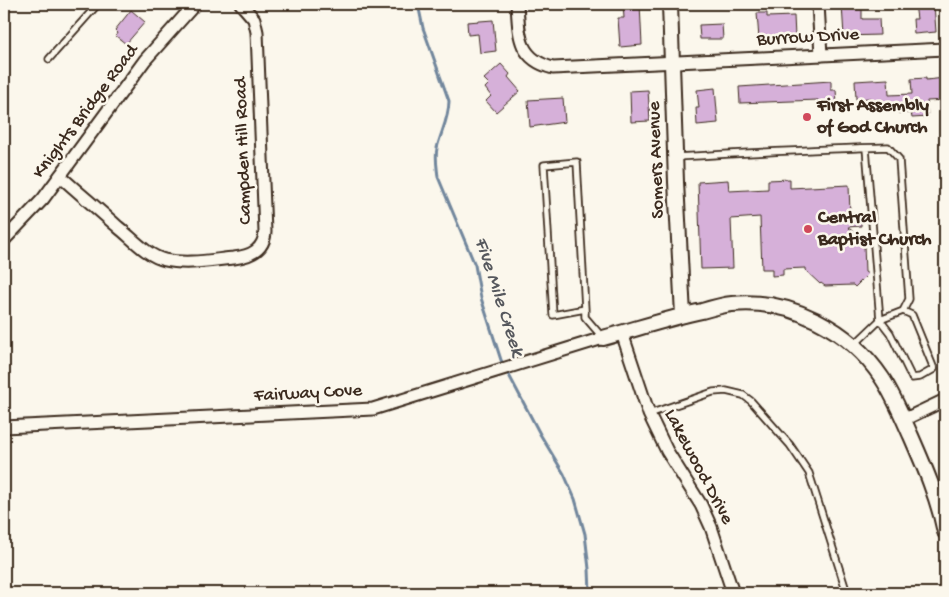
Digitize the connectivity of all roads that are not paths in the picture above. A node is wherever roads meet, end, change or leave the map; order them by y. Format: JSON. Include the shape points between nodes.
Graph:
{"nodes":[{"id":1,"x":98,"y":4,"type":"edge"},
{"id":2,"x":195,"y":4,"type":"edge"},
{"id":3,"x":241,"y":4,"type":"edge"},
{"id":4,"x":517,"y":4,"type":"edge"},
{"id":5,"x":670,"y":4,"type":"edge"},
{"id":6,"x":818,"y":4,"type":"edge"},
{"id":7,"x":945,"y":48,"type":"edge"},
{"id":8,"x":821,"y":55,"type":"junction"},
{"id":9,"x":48,"y":59,"type":"dead end"},
{"id":10,"x":672,"y":63,"type":"junction"},
{"id":11,"x":866,"y":148,"type":"junction"},
{"id":12,"x":675,"y":157,"type":"junction"},
{"id":13,"x":60,"y":176,"type":"junction"},
{"id":14,"x":4,"y":240,"type":"edge"},
{"id":15,"x":585,"y":309,"type":"junction"},
{"id":16,"x":903,"y":310,"type":"junction"},
{"id":17,"x":683,"y":315,"type":"junction"},
{"id":18,"x":880,"y":320,"type":"junction"},
{"id":19,"x":622,"y":333,"type":"junction"},
{"id":20,"x":604,"y":338,"type":"junction"},
{"id":21,"x":854,"y":345,"type":"junction"},
{"id":22,"x":945,"y":400,"type":"edge"},
{"id":23,"x":649,"y":414,"type":"junction"},
{"id":24,"x":903,"y":420,"type":"junction"},
{"id":25,"x":4,"y":427,"type":"edge"},
{"id":26,"x":945,"y":532,"type":"edge"},
{"id":27,"x":733,"y":593,"type":"edge"},
{"id":28,"x":847,"y":593,"type":"edge"}],
"edges":[{"from":1,"to":9,"type":"lane"},
{"from":2,"to":13,"type":"street","name":"Knights Bridge Road","via":[[146,60]]},
{"from":3,"to":13,"type":"street","name":"Campden Hill Road","via":[[254,19],[258,32],[265,232],[261,247],[241,257],[181,263],[164,260],[146,251]]},
{"from":4,"to":10,"type":"street","name":"Burrow Drive","via":[[519,34],[524,49],[544,65],[567,68]]},
{"from":5,"to":10,"type":"street","name":"Somers Avenue"},
{"from":6,"to":8,"type":"street"},
{"from":7,"to":8,"type":"street","name":"Burrow Drive"},
{"from":8,"to":10,"type":"street","name":"Burrow Drive"},
{"from":10,"to":12,"type":"street","name":"Somers Avenue"},
{"from":11,"to":12,"type":"lane"},
{"from":11,"to":16,"type":"lane","via":[[888,147],[899,159],[909,299]]},
{"from":11,"to":18,"type":"lane"},
{"from":12,"to":17,"type":"street","name":"Somers Avenue"},
{"from":13,"to":14,"type":"street","name":"Knights Bridge Road"},
{"from":15,"to":15,"type":"lane","via":[[577,162],[544,165],[553,315]]},
{"from":15,"to":20,"type":"lane","via":[[585,317]]},
{"from":16,"to":18,"type":"lane"},
{"from":16,"to":18,"type":"lane","via":[[912,315],[934,368],[920,377],[912,378]]},
{"from":17,"to":19,"type":"street"},
{"from":17,"to":21,"type":"street","via":[[731,304],[772,306],[808,316]]},
{"from":18,"to":21,"type":"lane"},
{"from":19,"to":20,"type":"street"},
{"from":19,"to":23,"type":"street","name":"Lakewood Drive"},
{"from":20,"to":25,"type":"street","name":"Fairway Cove","via":[[373,409]]},
{"from":21,"to":24,"type":"street","via":[[882,378]]},
{"from":22,"to":24,"type":"street"},
{"from":23,"to":27,"type":"street","name":"Lakewood Drive","via":[[666,451],[701,505]]},
{"from":23,"to":28,"type":"lane","via":[[726,390],[751,401],[790,445],[809,473]]},
{"from":24,"to":26,"type":"street","via":[[938,500]]}]}
